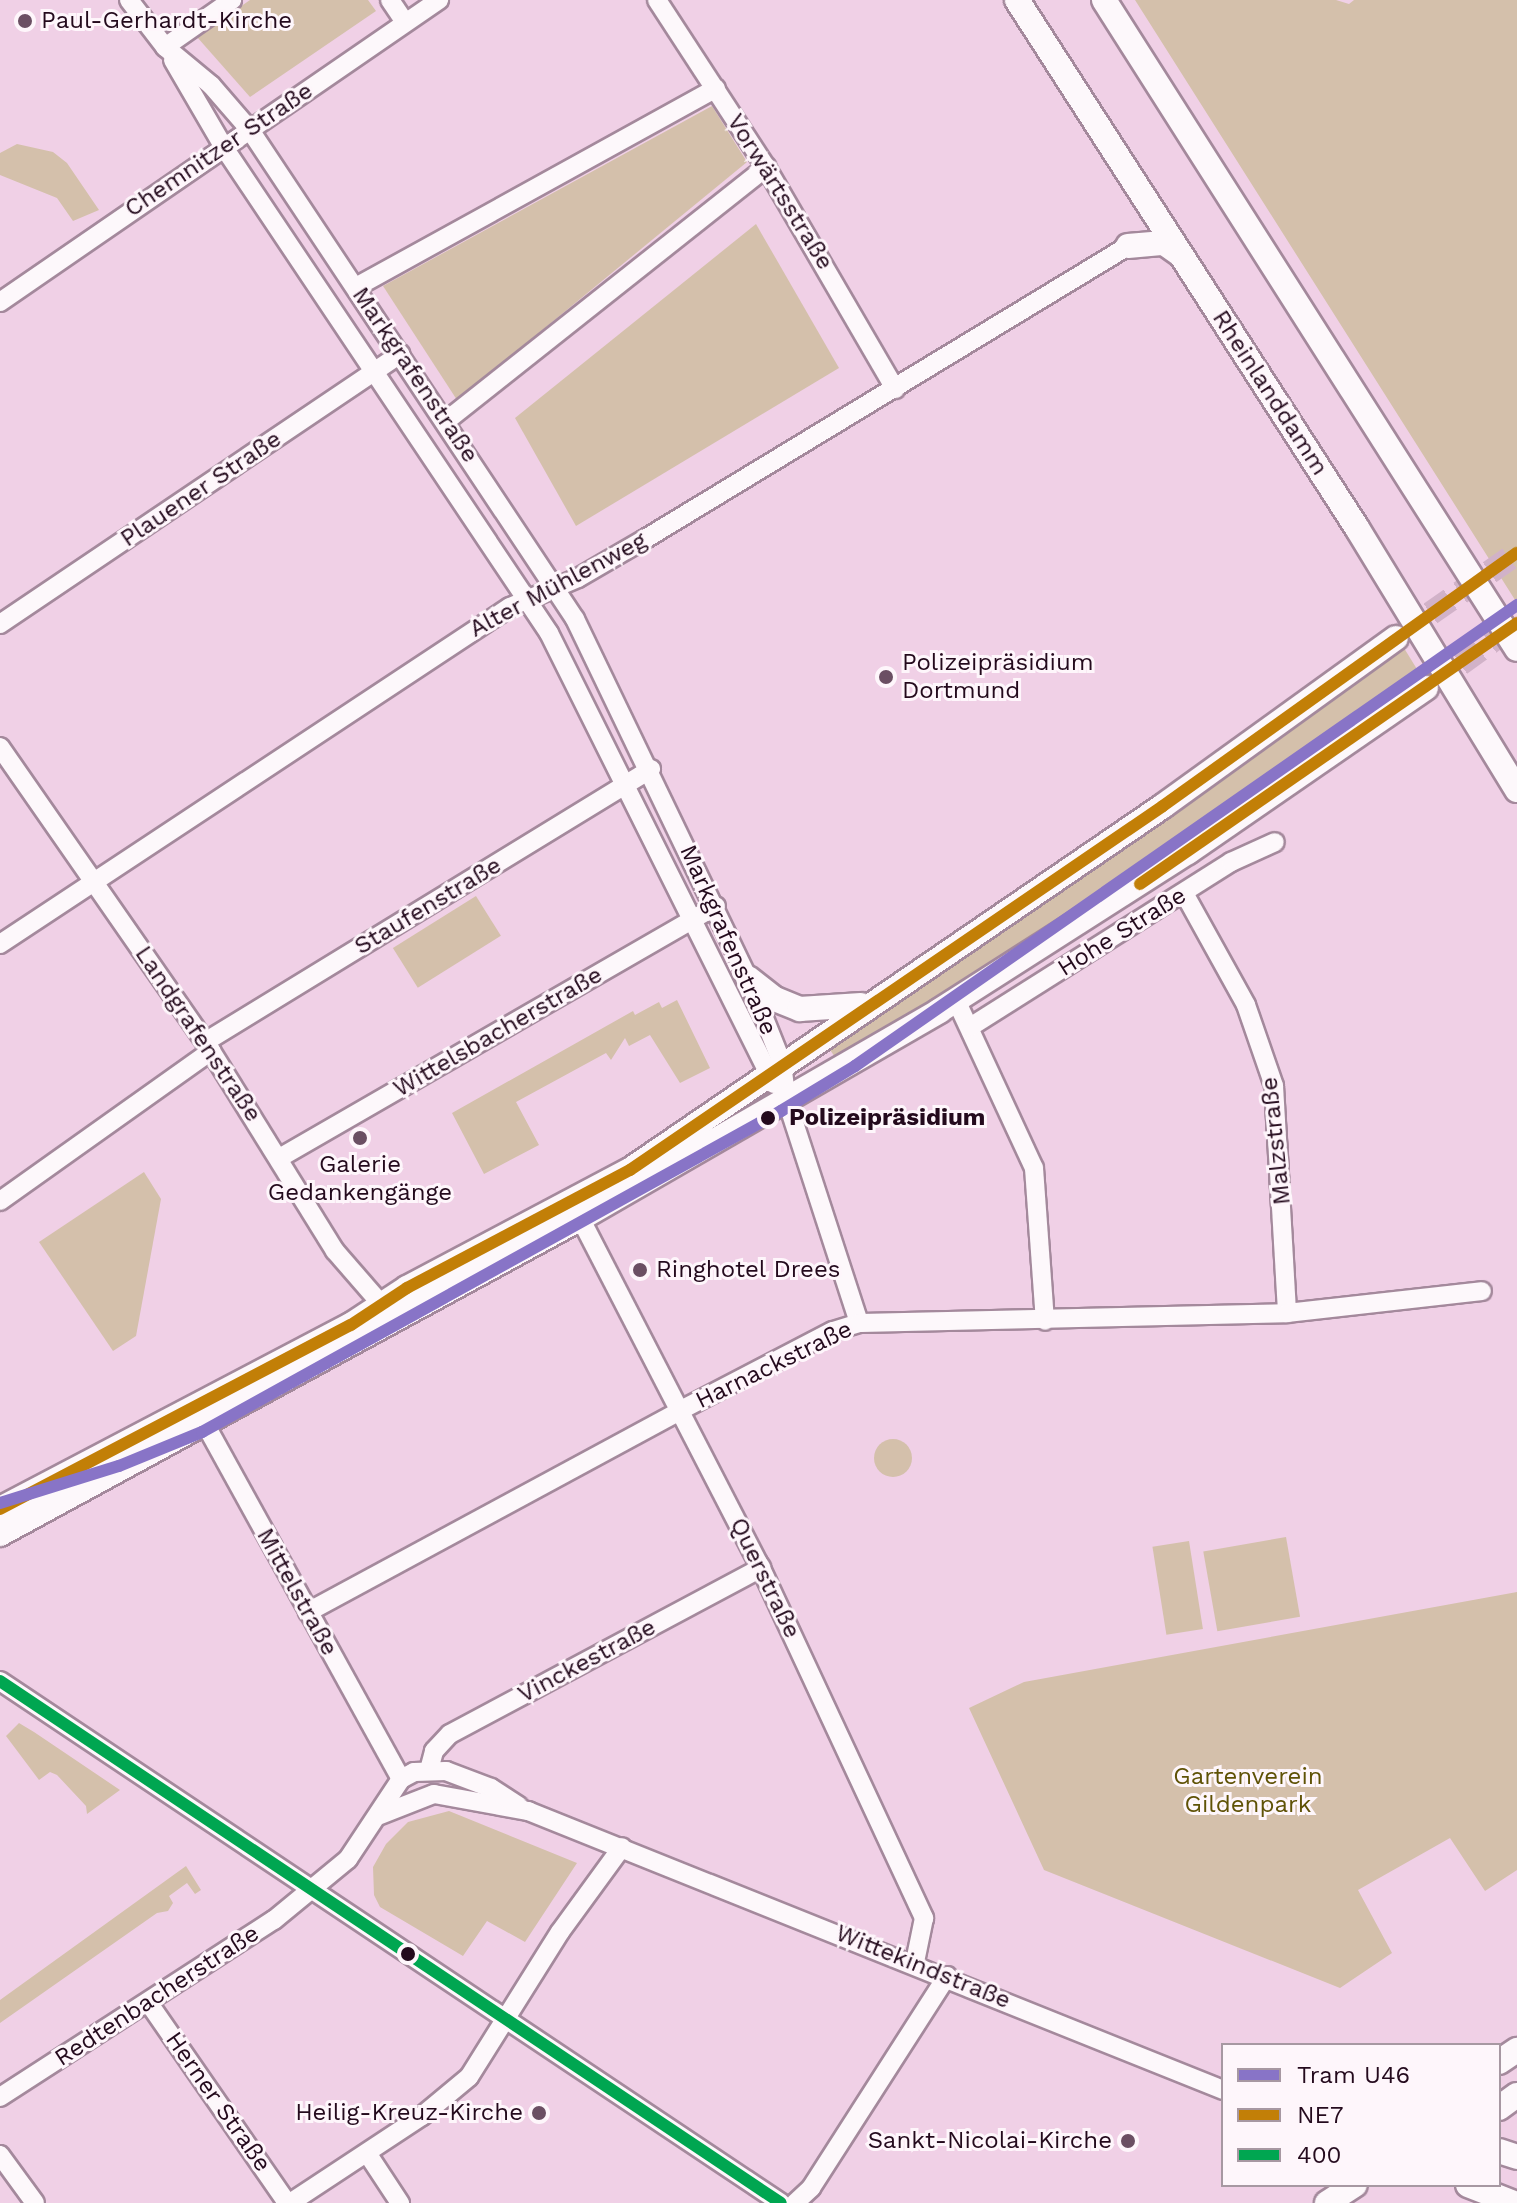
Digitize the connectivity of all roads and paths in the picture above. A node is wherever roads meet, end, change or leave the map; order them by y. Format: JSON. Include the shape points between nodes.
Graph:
{"nodes":[{"id":1,"x":129,"y":0,"type":"edge"},
{"id":2,"x":232,"y":0,"type":"edge"},
{"id":3,"x":390,"y":0,"type":"edge"},
{"id":4,"x":439,"y":0,"type":"edge"},
{"id":5,"x":657,"y":0,"type":"edge"},
{"id":6,"x":1017,"y":0,"type":"edge"},
{"id":7,"x":1104,"y":0,"type":"edge"},
{"id":8,"x":404,"y":21,"type":"junction"},
{"id":9,"x":165,"y":47,"type":"junction"},
{"id":10,"x":716,"y":88,"type":"junction"},
{"id":11,"x":250,"y":130,"type":"junction"},
{"id":12,"x":223,"y":146,"type":"junction"},
{"id":13,"x":766,"y":167,"type":"junction"},
{"id":14,"x":1145,"y":199,"type":"junction"},
{"id":15,"x":1128,"y":246,"type":"junction"},
{"id":16,"x":1181,"y":256,"type":"junction"},
{"id":17,"x":356,"y":287,"type":"junction"},
{"id":18,"x":0,"y":302,"type":"edge"},
{"id":19,"x":401,"y":354,"type":"junction"},
{"id":20,"x":376,"y":371,"type":"junction"},
{"id":21,"x":895,"y":389,"type":"junction"},
{"id":22,"x":446,"y":421,"type":"junction"},
{"id":23,"x":556,"y":586,"type":"junction"},
{"id":24,"x":528,"y":597,"type":"junction"},
{"id":25,"x":0,"y":624,"type":"edge"},
{"id":26,"x":1396,"y":638,"type":"tunnel mouth"},
{"id":27,"x":1517,"y":649,"type":"edge"},
{"id":28,"x":1426,"y":688,"type":"tunnel mouth"},
{"id":29,"x":0,"y":747,"type":"edge"},
{"id":30,"x":651,"y":769,"type":"junction"},
{"id":31,"x":625,"y":786,"type":"junction"},
{"id":32,"x":1517,"y":790,"type":"edge"},
{"id":33,"x":1275,"y":842,"type":"dead end"},
{"id":34,"x":93,"y":881,"type":"junction"},
{"id":35,"x":1184,"y":893,"type":"junction"},
{"id":36,"x":716,"y":906,"type":"junction"},
{"id":37,"x":689,"y":921,"type":"junction"},
{"id":38,"x":0,"y":944,"type":"edge"},
{"id":39,"x":748,"y":978,"type":"junction"},
{"id":40,"x":956,"y":1000,"type":"junction"},
{"id":41,"x":867,"y":1004,"type":"junction"},
{"id":42,"x":970,"y":1027,"type":"junction"},
{"id":43,"x":208,"y":1047,"type":"junction"},
{"id":44,"x":775,"y":1069,"type":"junction"},
{"id":45,"x":787,"y":1101,"type":"junction"},
{"id":46,"x":281,"y":1157,"type":"junction"},
{"id":47,"x":0,"y":1201,"type":"edge"},
{"id":48,"x":577,"y":1211,"type":"junction"},
{"id":49,"x":1482,"y":1291,"type":"dead end"},
{"id":50,"x":388,"y":1312,"type":"junction"},
{"id":51,"x":1287,"y":1313,"type":"junction"},
{"id":52,"x":1045,"y":1321,"type":"junction"},
{"id":53,"x":859,"y":1323,"type":"junction"},
{"id":54,"x":681,"y":1410,"type":"junction"},
{"id":55,"x":200,"y":1414,"type":"junction"},
{"id":56,"x":0,"y":1509,"type":"edge"},
{"id":57,"x":0,"y":1534,"type":"edge"},
{"id":58,"x":761,"y":1568,"type":"junction"},
{"id":59,"x":308,"y":1612,"type":"junction"},
{"id":60,"x":0,"y":1681,"type":"edge"},
{"id":61,"x":429,"y":1770,"type":"junction"},
{"id":62,"x":401,"y":1779,"type":"junction"},
{"id":63,"x":528,"y":1811,"type":"junction"},
{"id":64,"x":380,"y":1815,"type":"junction"},
{"id":65,"x":622,"y":1847,"type":"junction"},
{"id":66,"x":310,"y":1891,"type":"junction"},
{"id":67,"x":915,"y":1962,"type":"junction"},
{"id":68,"x":947,"y":1976,"type":"junction"},
{"id":69,"x":148,"y":2002,"type":"junction"},
{"id":70,"x":506,"y":2019,"type":"junction"},
{"id":71,"x":1221,"y":2089,"type":"edge"},
{"id":72,"x":0,"y":2097,"type":"edge"},
{"id":73,"x":367,"y":2153,"type":"junction"},
{"id":74,"x":0,"y":2155,"type":"edge"},
{"id":75,"x":1473,"y":2187,"type":"edge"},
{"id":76,"x":35,"y":2203,"type":"edge"},
{"id":77,"x":289,"y":2203,"type":"edge"},
{"id":78,"x":400,"y":2203,"type":"edge"},
{"id":79,"x":781,"y":2203,"type":"edge"},
{"id":80,"x":795,"y":2203,"type":"edge"},
{"id":81,"x":1514,"y":2203,"type":"edge"}],
"edges":[{"from":1,"to":9,"type":"street","name":"Markgrafenstraße"},
{"from":2,"to":9,"type":"street"},
{"from":3,"to":8,"type":"street"},
{"from":4,"to":8,"type":"street","name":"Chemnitzer Straße"},
{"from":5,"to":10,"type":"street","name":"Vorwärtsstraße"},
{"from":6,"to":14,"type":"main road","name":"Rheinlanddamm"},
{"from":7,"to":27,"type":"main road"},
{"from":8,"to":11,"type":"street","name":"Chemnitzer Straße"},
{"from":9,"to":11,"type":"street","name":"Markgrafenstraße","via":[[211,85]]},
{"from":9,"to":12,"type":"street","name":"Markgrafenstraße"},
{"from":10,"to":13,"type":"street","name":"Vorwärtsstraße"},
{"from":10,"to":17,"type":"street"},
{"from":11,"to":12,"type":"street","name":"Chemnitzer Straße"},
{"from":11,"to":17,"type":"street","name":"Markgrafenstraße"},
{"from":12,"to":18,"type":"street","name":"Chemnitzer Straße"},
{"from":12,"to":20,"type":"street","name":"Markgrafenstraße"},
{"from":13,"to":21,"type":"street","name":"Vorwärtsstraße"},
{"from":13,"to":22,"type":"street"},
{"from":14,"to":15,"type":"main road","via":[[1145,220]]},
{"from":14,"to":16,"type":"main road","name":"Rheinlanddamm"},
{"from":15,"to":16,"type":"main road","via":[[1164,243]]},
{"from":15,"to":21,"type":"street","name":"Alter Mühlenweg"},
{"from":16,"to":32,"type":"main road","name":"Rheinlanddamm"},
{"from":17,"to":19,"type":"street","name":"Markgrafenstraße"},
{"from":19,"to":20,"type":"street","name":"Plauener Straße"},
{"from":19,"to":22,"type":"street","name":"Markgrafenstraße"},
{"from":20,"to":24,"type":"street","name":"Markgrafenstraße"},
{"from":20,"to":25,"type":"street","name":"Plauener Straße"},
{"from":21,"to":23,"type":"street","name":"Alter Mühlenweg","via":[[645,539]]},
{"from":22,"to":23,"type":"street","name":"Markgrafenstraße"},
{"from":23,"to":24,"type":"street","name":"Alter Mühlenweg"},
{"from":23,"to":30,"type":"street","name":"Markgrafenstraße"},
{"from":24,"to":31,"type":"street","name":"Markgrafenstraße"},
{"from":24,"to":34,"type":"street","name":"Alter Mühlenweg"},
{"from":26,"to":41,"type":"main road","name":"Hohe Straße","via":[[1163,806]]},
{"from":28,"to":40,"type":"main road","name":"Hohe Straße","via":[[1188,852]]},
{"from":29,"to":34,"type":"street","name":"Landgrafenstraße"},
{"from":30,"to":31,"type":"street","name":"Staufenstraße"},
{"from":30,"to":36,"type":"street","name":"Markgrafenstraße"},
{"from":31,"to":37,"type":"street","name":"Markgrafenstraße"},
{"from":31,"to":43,"type":"street","name":"Staufenstraße"},
{"from":33,"to":35,"type":"street","name":"Hohe Straße","via":[[1249,851]]},
{"from":34,"to":38,"type":"street","name":"Alter Mühlenweg"},
{"from":34,"to":43,"type":"street","name":"Landgrafenstraße"},
{"from":35,"to":42,"type":"street","name":"Hohe Straße"},
{"from":35,"to":51,"type":"street","name":"Malzstraße","via":[[1246,1005],[1274,1086]]},
{"from":36,"to":37,"type":"street","name":"Wittelsbacherstraße"},
{"from":36,"to":39,"type":"street","name":"Markgrafenstraße"},
{"from":37,"to":44,"type":"street","name":"Markgrafenstraße"},
{"from":37,"to":46,"type":"street","name":"Wittelsbacherstraße"},
{"from":39,"to":41,"type":"main road","via":[[775,999],[800,1009]]},
{"from":39,"to":44,"type":"street","name":"Markgrafenstraße"},
{"from":40,"to":42,"type":"street"},
{"from":40,"to":45,"type":"main road","name":"Hohe Straße"},
{"from":41,"to":44,"type":"main road","name":"Hohe Straße"},
{"from":42,"to":52,"type":"street","via":[[1034,1168]]},
{"from":43,"to":46,"type":"street","name":"Landgrafenstraße"},
{"from":43,"to":47,"type":"street","name":"Staufenstraße"},
{"from":44,"to":45,"type":"street","name":"Markgrafenstraße"},
{"from":44,"to":48,"type":"main road","name":"Hohe Straße"},
{"from":45,"to":48,"type":"main road","name":"Hohe Straße"},
{"from":45,"to":53,"type":"street","name":"Markgrafenstraße"},
{"from":46,"to":50,"type":"street","name":"Landgrafenstraße","via":[[335,1251]]},
{"from":48,"to":50,"type":"main road","name":"Hohe Straße"},
{"from":48,"to":54,"type":"street","name":"Querstraße"},
{"from":49,"to":51,"type":"street","name":"Harnackstraße"},
{"from":50,"to":55,"type":"main road","name":"Hohe Straße"},
{"from":51,"to":52,"type":"street","name":"Harnackstraße"},
{"from":52,"to":53,"type":"street","name":"Harnackstraße"},
{"from":53,"to":54,"type":"street","name":"Harnackstraße"},
{"from":54,"to":58,"type":"street","name":"Querstraße"},
{"from":54,"to":59,"type":"street","name":"Harnackstraße"},
{"from":55,"to":56,"type":"main road","name":"Hohe Straße"},
{"from":55,"to":57,"type":"main road","name":"Hohe Straße"},
{"from":55,"to":59,"type":"street","name":"Mittelstraße"},
{"from":58,"to":61,"type":"street","name":"Vinckestraße","via":[[450,1734],[434,1751]]},
{"from":58,"to":67,"type":"street","name":"Querstraße","via":[[924,1918]]},
{"from":59,"to":62,"type":"street","name":"Mittelstraße"},
{"from":60,"to":66,"type":"street"},
{"from":61,"to":62,"type":"street"},
{"from":61,"to":63,"type":"street","via":[[473,1780]]},
{"from":62,"to":64,"type":"street","name":"Redtenbacherstraße"},
{"from":63,"to":64,"type":"street","via":[[434,1794]]},
{"from":63,"to":65,"type":"street","name":"Wittekindstraße"},
{"from":64,"to":66,"type":"street","name":"Redtenbacherstraße","via":[[348,1859]]},
{"from":65,"to":67,"type":"street","name":"Wittekindstraße"},
{"from":65,"to":70,"type":"street"},
{"from":66,"to":69,"type":"street","name":"Redtenbacherstraße"},
{"from":66,"to":70,"type":"street"},
{"from":67,"to":68,"type":"street","name":"Wittekindstraße"},
{"from":68,"to":71,"type":"street","name":"Wittekindstraße"},
{"from":68,"to":80,"type":"street","via":[[811,2188]]},
{"from":69,"to":72,"type":"street","name":"Redtenbacherstraße"},
{"from":69,"to":77,"type":"street","name":"Herner Straße"},
{"from":70,"to":73,"type":"street","via":[[452,2094]]},
{"from":70,"to":79,"type":"street"},
{"from":73,"to":77,"type":"street"},
{"from":73,"to":78,"type":"street"},
{"from":74,"to":76,"type":"street"},
{"from":75,"to":81,"type":"main road"}]}
